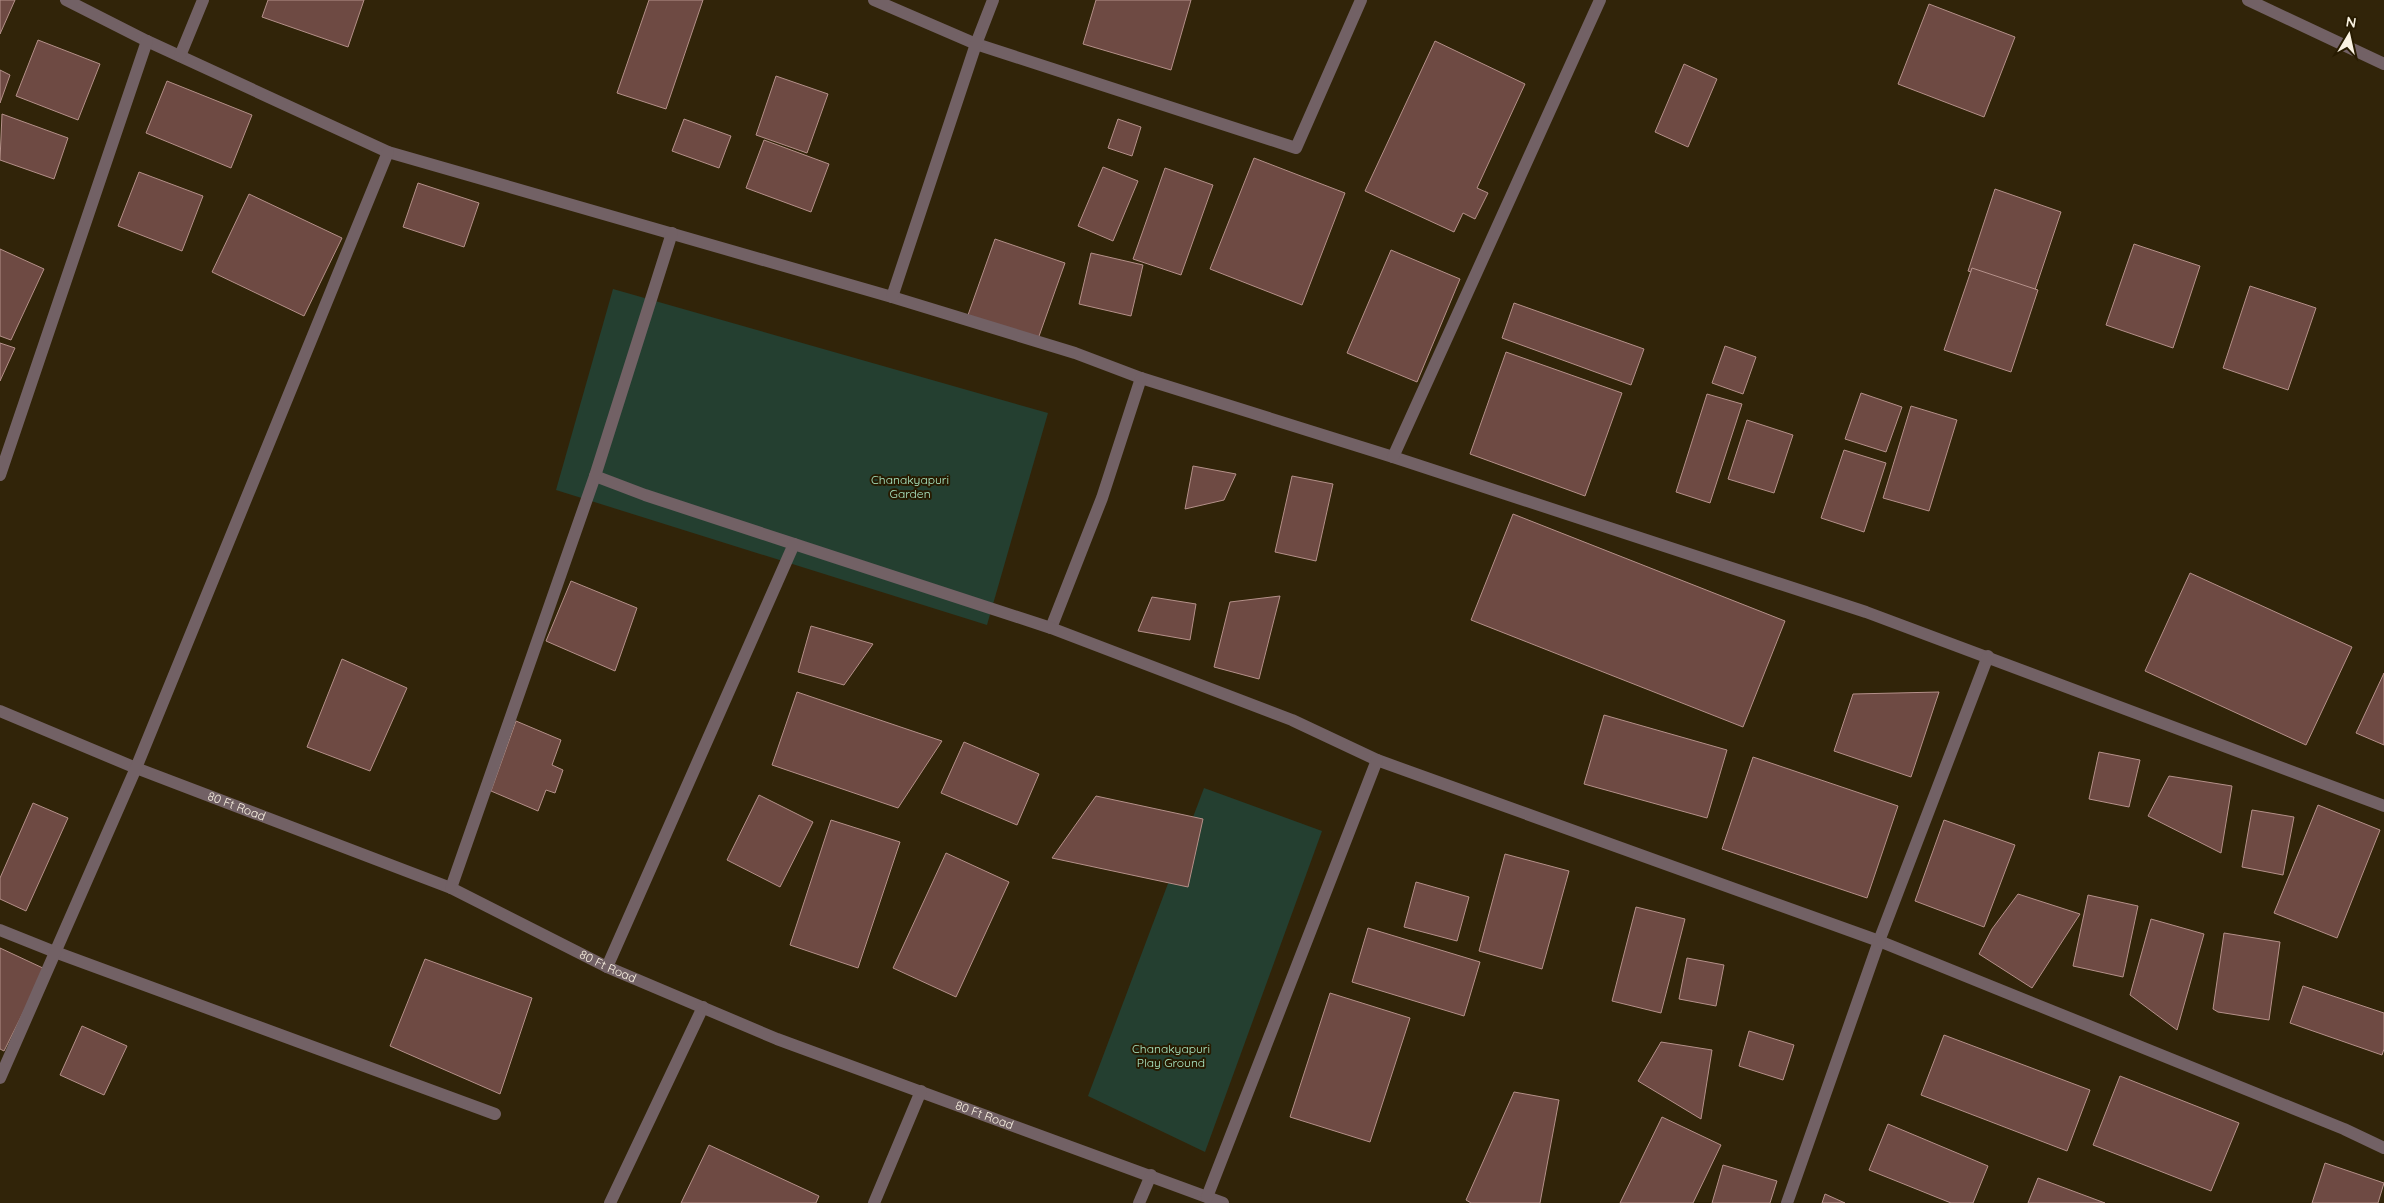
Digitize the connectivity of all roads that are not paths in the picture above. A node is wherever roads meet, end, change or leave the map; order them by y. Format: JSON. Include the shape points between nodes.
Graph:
{"nodes":[{"id":1,"x":66,"y":0,"type":"edge"},
{"id":2,"x":203,"y":0,"type":"edge"},
{"id":3,"x":874,"y":0,"type":"edge"},
{"id":4,"x":993,"y":0,"type":"edge"},
{"id":5,"x":1361,"y":0,"type":"edge"},
{"id":6,"x":1600,"y":0,"type":"edge"},
{"id":7,"x":2248,"y":0,"type":"edge"},
{"id":8,"x":147,"y":41,"type":"junction"},
{"id":9,"x":976,"y":44,"type":"junction"},
{"id":10,"x":180,"y":56,"type":"junction"},
{"id":11,"x":2384,"y":64,"type":"edge"},
{"id":12,"x":388,"y":152,"type":"junction"},
{"id":13,"x":672,"y":233,"type":"junction"},
{"id":14,"x":892,"y":297,"type":"junction"},
{"id":15,"x":1141,"y":378,"type":"junction"},
{"id":16,"x":1393,"y":457,"type":"junction"},
{"id":17,"x":0,"y":475,"type":"edge"},
{"id":18,"x":595,"y":476,"type":"junction"},
{"id":19,"x":794,"y":544,"type":"junction"},
{"id":20,"x":1051,"y":628,"type":"junction"},
{"id":21,"x":1988,"y":656,"type":"junction"},
{"id":22,"x":0,"y":711,"type":"edge"},
{"id":23,"x":1377,"y":760,"type":"junction"},
{"id":24,"x":136,"y":768,"type":"junction"},
{"id":25,"x":2384,"y":806,"type":"edge"},
{"id":26,"x":451,"y":888,"type":"junction"},
{"id":27,"x":0,"y":930,"type":"edge"},
{"id":28,"x":1879,"y":941,"type":"junction"},
{"id":29,"x":55,"y":952,"type":"junction"},
{"id":30,"x":607,"y":967,"type":"junction"},
{"id":31,"x":703,"y":1008,"type":"junction"},
{"id":32,"x":0,"y":1078,"type":"edge"},
{"id":33,"x":921,"y":1091,"type":"junction"},
{"id":34,"x":496,"y":1114,"type":"dead end"},
{"id":35,"x":2384,"y":1148,"type":"edge"},
{"id":36,"x":1151,"y":1175,"type":"junction"},
{"id":37,"x":1207,"y":1197,"type":"junction"},
{"id":38,"x":610,"y":1203,"type":"edge"},
{"id":39,"x":874,"y":1203,"type":"edge"},
{"id":40,"x":1139,"y":1203,"type":"edge"},
{"id":41,"x":1223,"y":1203,"type":"edge"},
{"id":42,"x":1787,"y":1203,"type":"edge"}],
"edges":[{"from":1,"to":8,"type":"street"},
{"from":2,"to":10,"type":"street"},
{"from":3,"to":9,"type":"street"},
{"from":4,"to":9,"type":"street"},
{"from":5,"to":9,"type":"street","via":[[1296,148]]},
{"from":6,"to":16,"type":"street"},
{"from":7,"to":11,"type":"street"},
{"from":8,"to":10,"type":"street"},
{"from":8,"to":17,"type":"street"},
{"from":9,"to":14,"type":"street"},
{"from":10,"to":12,"type":"street"},
{"from":12,"to":13,"type":"street"},
{"from":12,"to":24,"type":"street"},
{"from":13,"to":14,"type":"street"},
{"from":13,"to":18,"type":"street"},
{"from":14,"to":15,"type":"street","via":[[1075,353]]},
{"from":15,"to":16,"type":"street"},
{"from":15,"to":20,"type":"street","via":[[1102,498]]},
{"from":16,"to":21,"type":"street","via":[[1866,612]]},
{"from":18,"to":19,"type":"street"},
{"from":18,"to":26,"type":"street"},
{"from":19,"to":20,"type":"street"},
{"from":19,"to":30,"type":"street"},
{"from":20,"to":23,"type":"street","via":[[1292,720]]},
{"from":21,"to":25,"type":"street"},
{"from":21,"to":28,"type":"street"},
{"from":22,"to":24,"type":"street","name":"80 Ft Road"},
{"from":23,"to":28,"type":"street"},
{"from":23,"to":37,"type":"street"},
{"from":24,"to":26,"type":"street","name":"80 Ft Road"},
{"from":24,"to":29,"type":"street"},
{"from":26,"to":30,"type":"street","name":"80 Ft Road"},
{"from":27,"to":29,"type":"street"},
{"from":28,"to":35,"type":"street"},
{"from":28,"to":42,"type":"street"},
{"from":29,"to":32,"type":"street"},
{"from":29,"to":34,"type":"street"},
{"from":30,"to":31,"type":"street","name":"80 Ft Road"},
{"from":31,"to":33,"type":"street","name":"80 Ft Road","via":[[777,1039]]},
{"from":31,"to":38,"type":"street"},
{"from":33,"to":36,"type":"street","name":"80 Ft Road"},
{"from":33,"to":39,"type":"street"},
{"from":36,"to":37,"type":"street","name":"80 Ft Road"},
{"from":36,"to":40,"type":"street"},
{"from":37,"to":41,"type":"street","name":"80 Ft Road"}]}
